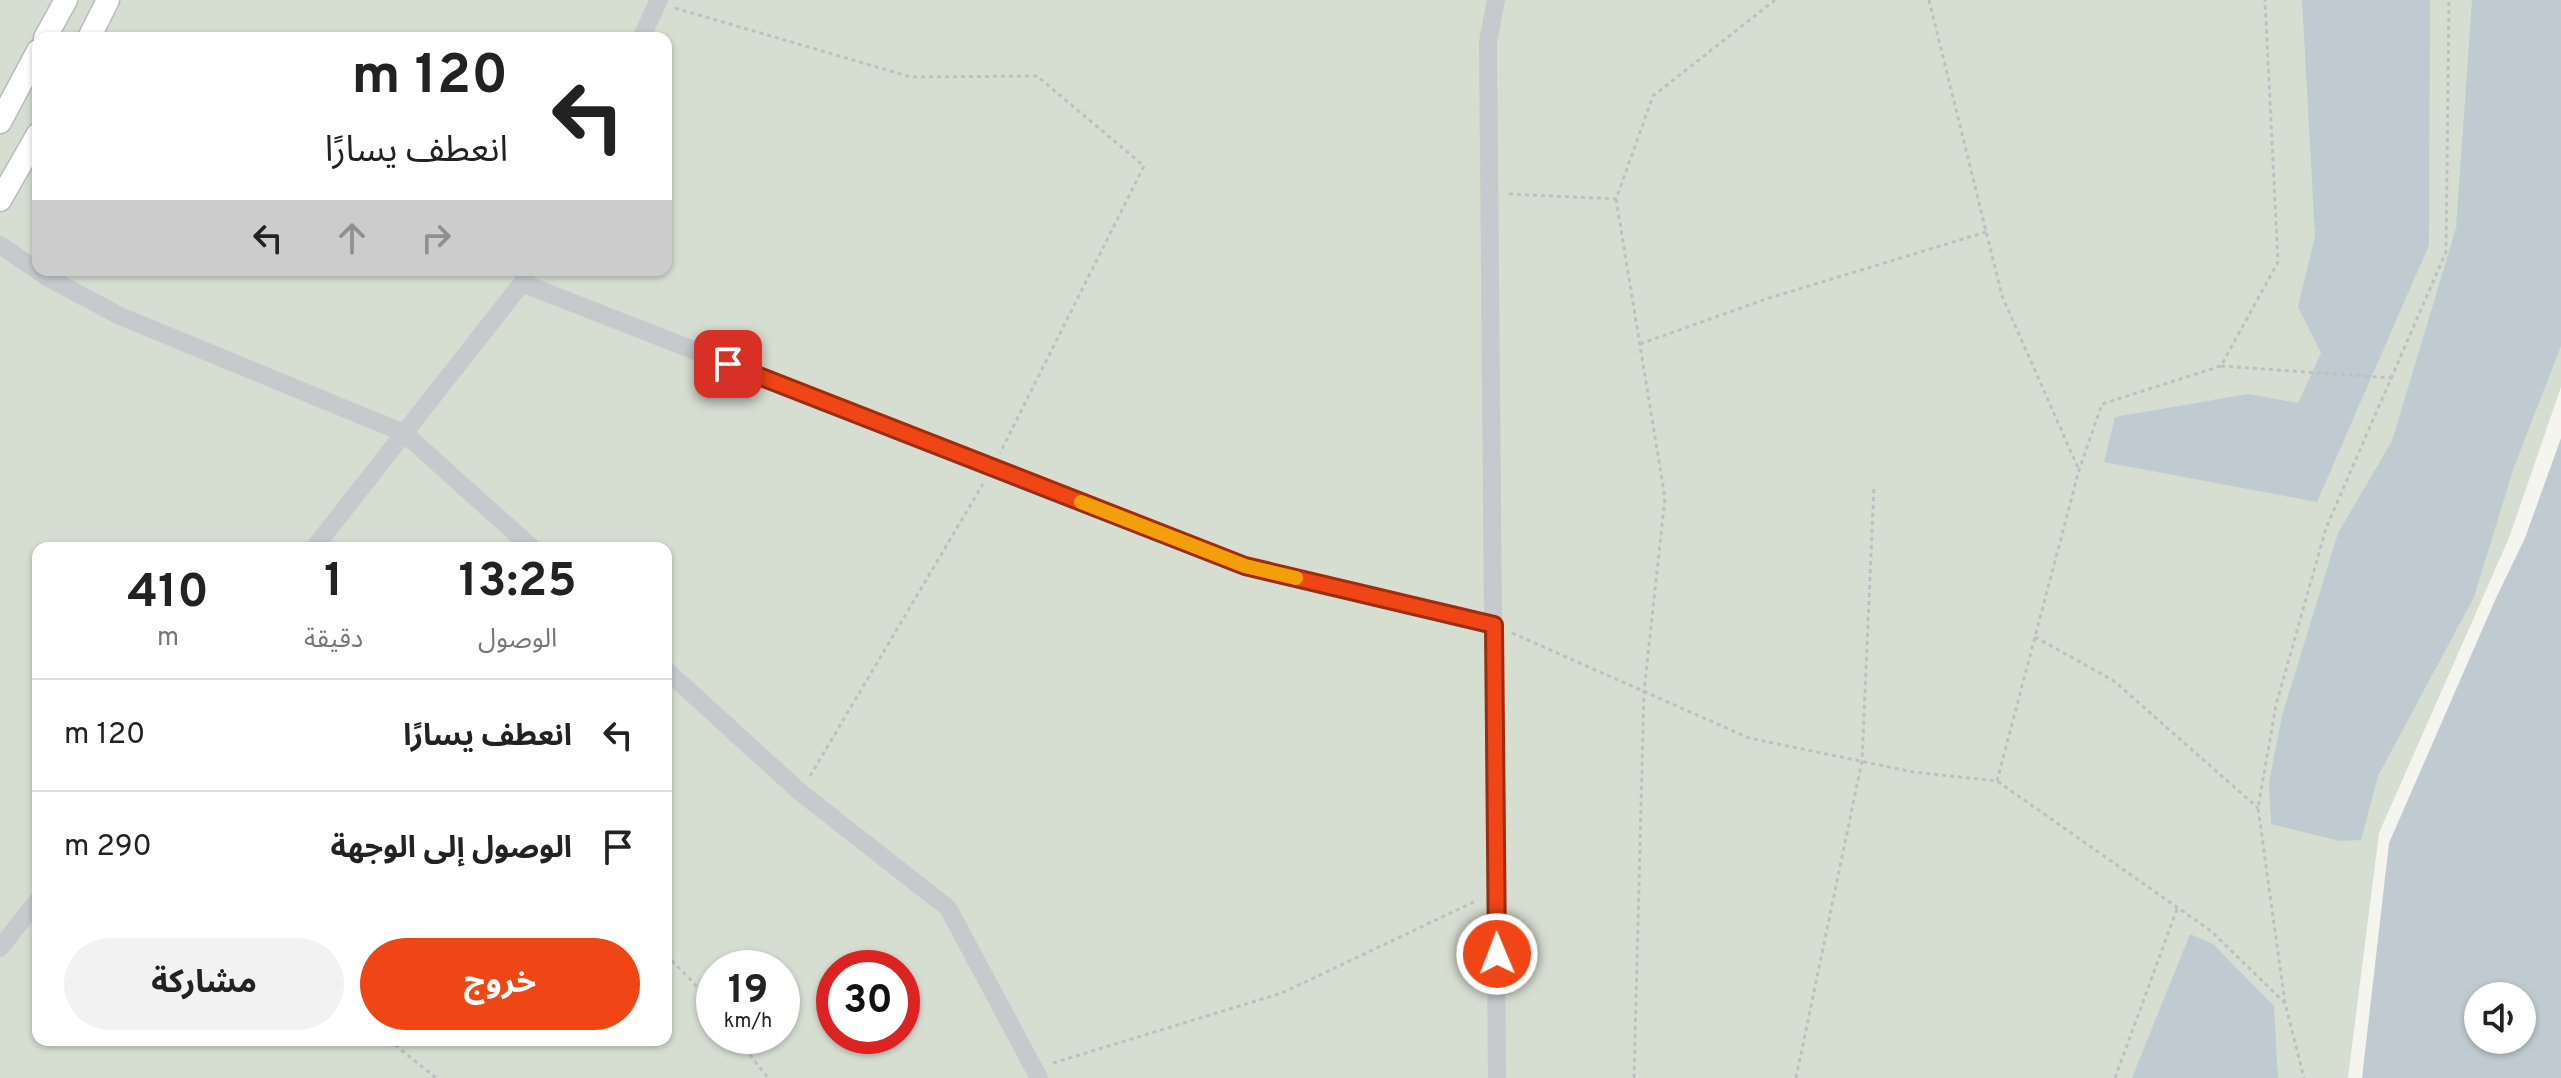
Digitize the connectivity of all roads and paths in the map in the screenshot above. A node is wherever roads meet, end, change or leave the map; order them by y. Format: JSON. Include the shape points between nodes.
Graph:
{"nodes":[{"id":1,"x":66,"y":0,"type":"edge"},
{"id":2,"x":108,"y":0,"type":"edge"},
{"id":3,"x":1496,"y":0,"type":"edge"},
{"id":4,"x":1775,"y":0,"type":"edge"},
{"id":5,"x":1929,"y":0,"type":"edge"},
{"id":6,"x":2265,"y":0,"type":"edge"},
{"id":7,"x":2449,"y":0,"type":"edge"},
{"id":8,"x":659,"y":2,"type":"edge"},
{"id":9,"x":48,"y":32,"type":"edge"},
{"id":10,"x":92,"y":32,"type":"edge"},
{"id":11,"x":644,"y":32,"type":"edge"},
{"id":12,"x":32,"y":62,"type":"edge"},
{"id":13,"x":0,"y":122,"type":"edge"},
{"id":14,"x":32,"y":144,"type":"edge"},
{"id":15,"x":1489,"y":193,"type":"junction"},
{"id":16,"x":1616,"y":199,"type":"junction"},
{"id":17,"x":0,"y":200,"type":"edge"},
{"id":18,"x":1986,"y":232,"type":"junction"},
{"id":19,"x":0,"y":245,"type":"edge"},
{"id":20,"x":32,"y":267,"type":"edge"},
{"id":21,"x":46,"y":276,"type":"edge"},
{"id":22,"x":525,"y":277,"type":"edge"},
{"id":23,"x":1640,"y":344,"type":"junction"},
{"id":24,"x":2221,"y":366,"type":"junction"},
{"id":25,"x":2392,"y":378,"type":"junction"},
{"id":26,"x":404,"y":433,"type":"junction"},
{"id":27,"x":993,"y":468,"type":"junction"},
{"id":28,"x":2079,"y":470,"type":"junction"},
{"id":29,"x":1874,"y":486,"type":"dead end"},
{"id":30,"x":319,"y":542,"type":"edge"},
{"id":31,"x":525,"y":542,"type":"edge"},
{"id":32,"x":1494,"y":625,"type":"junction"},
{"id":33,"x":2035,"y":637,"type":"junction"},
{"id":34,"x":672,"y":675,"type":"edge"},
{"id":35,"x":1644,"y":691,"type":"junction"},
{"id":36,"x":1862,"y":761,"type":"junction"},
{"id":37,"x":1997,"y":781,"type":"junction"},
{"id":38,"x":800,"y":792,"type":"junction"},
{"id":39,"x":2258,"y":808,"type":"junction"},
{"id":40,"x":1496,"y":891,"type":"junction"},
{"id":41,"x":32,"y":908,"type":"edge"},
{"id":42,"x":2178,"y":908,"type":"junction"},
{"id":43,"x":0,"y":948,"type":"edge"},
{"id":44,"x":672,"y":961,"type":"edge"},
{"id":45,"x":696,"y":986,"type":"edge"},
{"id":46,"x":2285,"y":1003,"type":"junction"},
{"id":47,"x":396,"y":1046,"type":"edge"},
{"id":48,"x":749,"y":1054,"type":"edge"},
{"id":49,"x":425,"y":1069,"type":"junction"},
{"id":50,"x":1036,"y":1074,"type":"edge"},
{"id":51,"x":423,"y":1078,"type":"edge"},
{"id":52,"x":436,"y":1078,"type":"edge"},
{"id":53,"x":768,"y":1078,"type":"edge"},
{"id":54,"x":1497,"y":1078,"type":"edge"},
{"id":55,"x":1634,"y":1078,"type":"edge"},
{"id":56,"x":1796,"y":1078,"type":"edge"},
{"id":57,"x":2115,"y":1078,"type":"edge"},
{"id":58,"x":2304,"y":1078,"type":"edge"}],
"edges":[{"from":1,"to":9,"type":"main road"},
{"from":2,"to":10,"type":"main road"},
{"from":3,"to":15,"type":"street","via":[[1488,42]]},
{"from":4,"to":16,"type":"path","via":[[1653,96]]},
{"from":5,"to":18,"type":"path"},
{"from":6,"to":24,"type":"path","via":[[2278,262]]},
{"from":7,"to":25,"type":"path","via":[[2446,252]]},
{"from":8,"to":11,"type":"street"},
{"from":8,"to":27,"type":"path","via":[[911,77],[1037,76],[1144,166]]},
{"from":12,"to":13,"type":"main road"},
{"from":14,"to":17,"type":"main road"},
{"from":15,"to":16,"type":"path"},
{"from":15,"to":32,"type":"street"},
{"from":16,"to":23,"type":"path"},
{"from":18,"to":23,"type":"path","via":[[1766,299]]},
{"from":18,"to":28,"type":"path","via":[[2002,296]]},
{"from":19,"to":20,"type":"street"},
{"from":21,"to":26,"type":"street","via":[[120,316]]},
{"from":22,"to":26,"type":"street"},
{"from":22,"to":27,"type":"street"},
{"from":23,"to":35,"type":"path","via":[[1665,498]]},
{"from":24,"to":25,"type":"path"},
{"from":24,"to":28,"type":"path","via":[[2102,404]]},
{"from":25,"to":39,"type":"path","via":[[2326,528],[2276,705]]},
{"from":26,"to":30,"type":"street"},
{"from":26,"to":31,"type":"street"},
{"from":27,"to":32,"type":"street","via":[[1245,566]]},
{"from":27,"to":38,"type":"path"},
{"from":28,"to":33,"type":"path"},
{"from":29,"to":36,"type":"path"},
{"from":32,"to":35,"type":"path"},
{"from":32,"to":40,"type":"street"},
{"from":33,"to":37,"type":"path"},
{"from":33,"to":39,"type":"path","via":[[2114,681]]},
{"from":34,"to":38,"type":"street"},
{"from":35,"to":36,"type":"path","via":[[1749,738]]},
{"from":35,"to":55,"type":"path"},
{"from":36,"to":37,"type":"path"},
{"from":36,"to":56,"type":"path"},
{"from":37,"to":42,"type":"path"},
{"from":38,"to":50,"type":"street","via":[[948,908]]},
{"from":39,"to":46,"type":"path"},
{"from":40,"to":50,"type":"path","via":[[1282,993]]},
{"from":40,"to":54,"type":"street"},
{"from":41,"to":43,"type":"street"},
{"from":42,"to":46,"type":"path","via":[[2211,931]]},
{"from":42,"to":57,"type":"path"},
{"from":44,"to":45,"type":"path"},
{"from":46,"to":58,"type":"path"},
{"from":47,"to":49,"type":"path"},
{"from":48,"to":53,"type":"path"},
{"from":49,"to":51,"type":"path"},
{"from":49,"to":52,"type":"path"}]}
